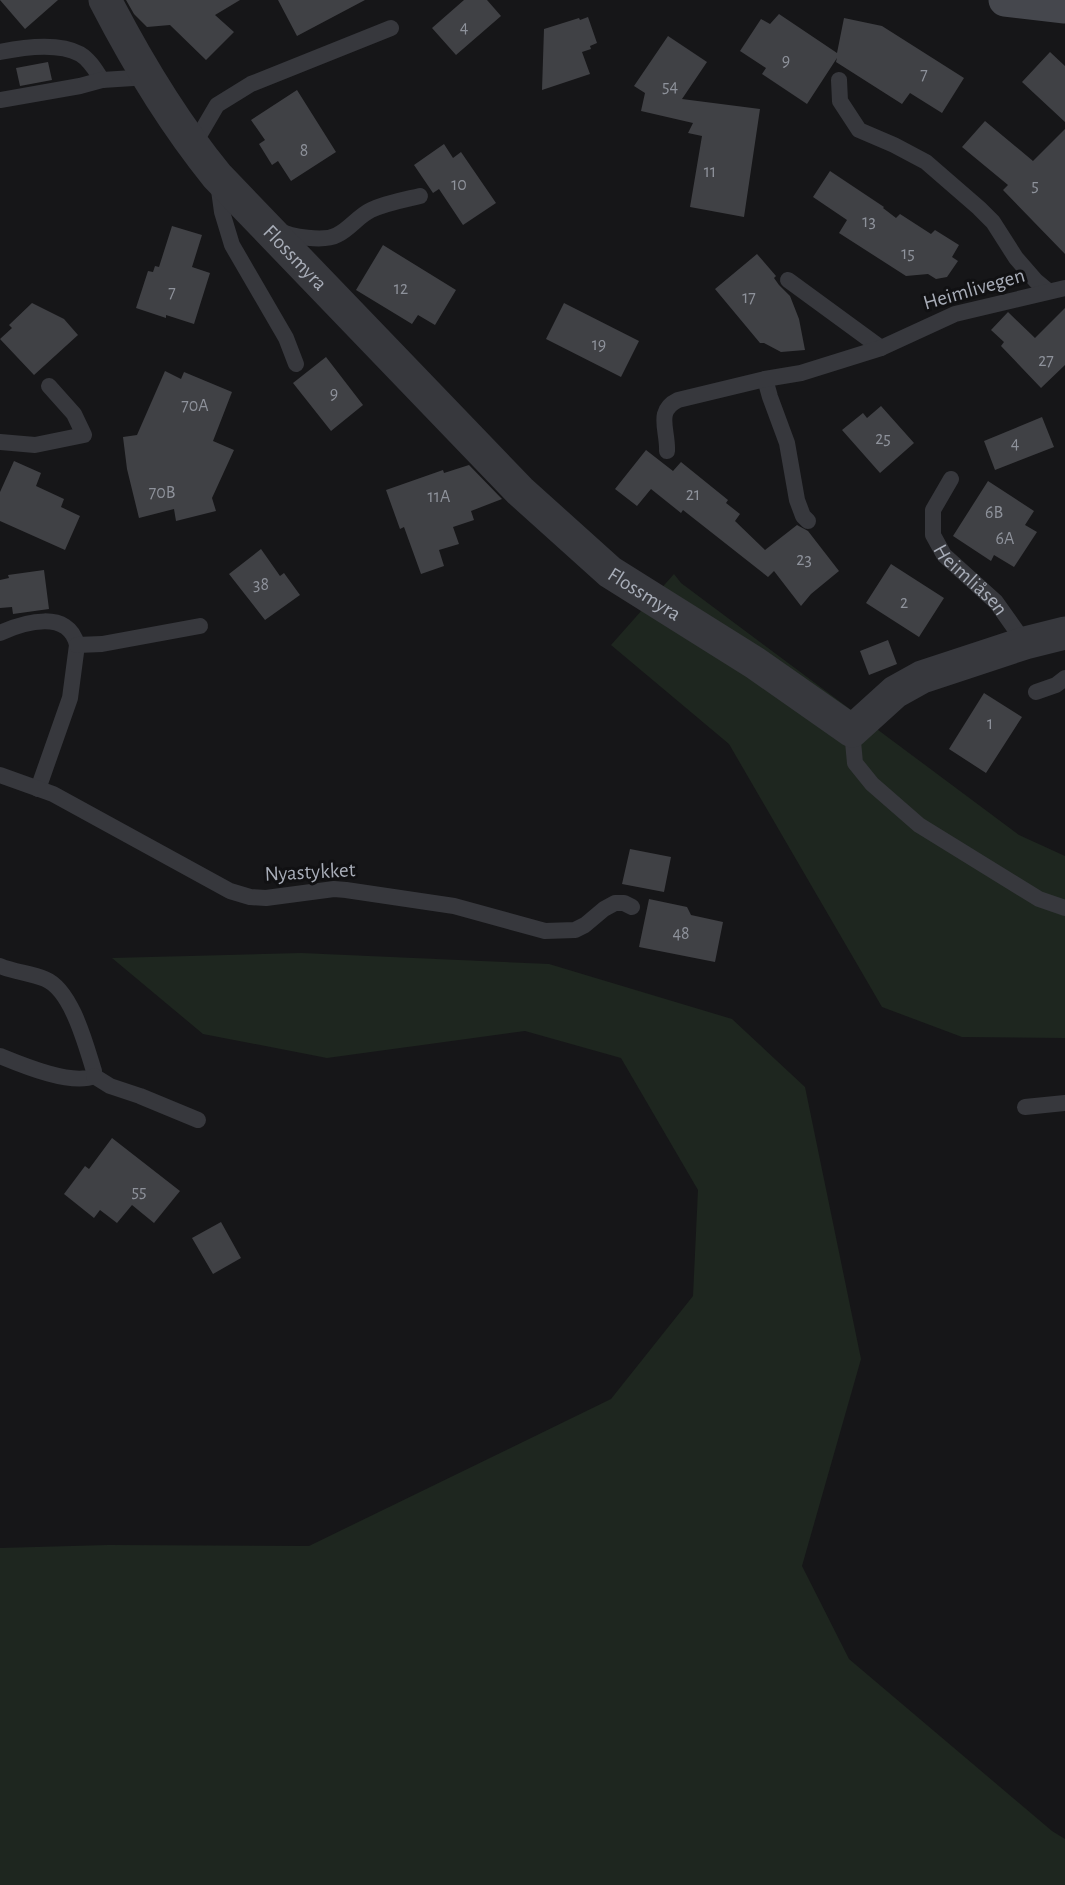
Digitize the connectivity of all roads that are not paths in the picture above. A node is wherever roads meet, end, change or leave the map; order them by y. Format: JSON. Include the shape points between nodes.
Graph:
{"nodes":[{"id":1,"x":105,"y":0,"type":"edge"},
{"id":2,"x":1005,"y":0,"type":"edge"},
{"id":3,"x":1065,"y":7,"type":"edge"},
{"id":4,"x":391,"y":28,"type":"dead end"},
{"id":5,"x":0,"y":52,"type":"edge"},
{"id":6,"x":149,"y":77,"type":"junction"},
{"id":7,"x":102,"y":80,"type":"junction"},
{"id":8,"x":839,"y":80,"type":"dead end"},
{"id":9,"x":0,"y":100,"type":"edge"},
{"id":10,"x":193,"y":146,"type":"junction"},
{"id":11,"x":217,"y":176,"type":"junction"},
{"id":12,"x":420,"y":196,"type":"dead end"},
{"id":13,"x":259,"y":219,"type":"junction"},
{"id":14,"x":788,"y":280,"type":"dead end"},
{"id":15,"x":1057,"y":290,"type":"edge"},
{"id":16,"x":881,"y":348,"type":"junction"},
{"id":17,"x":297,"y":364,"type":"dead end"},
{"id":18,"x":765,"y":379,"type":"junction"},
{"id":19,"x":49,"y":386,"type":"dead end"},
{"id":20,"x":0,"y":442,"type":"edge"},
{"id":21,"x":667,"y":451,"type":"dead end"},
{"id":22,"x":951,"y":479,"type":"dead end"},
{"id":23,"x":808,"y":521,"type":"dead end"},
{"id":24,"x":200,"y":626,"type":"dead end"},
{"id":25,"x":0,"y":633,"type":"edge"},
{"id":26,"x":1065,"y":633,"type":"edge"},
{"id":27,"x":1025,"y":643,"type":"junction"},
{"id":28,"x":77,"y":645,"type":"junction"},
{"id":29,"x":1065,"y":678,"type":"edge"},
{"id":30,"x":1036,"y":692,"type":"dead end"},
{"id":31,"x":852,"y":731,"type":"junction"},
{"id":32,"x":0,"y":776,"type":"edge"},
{"id":33,"x":38,"y":789,"type":"junction"},
{"id":34,"x":633,"y":907,"type":"dead end"},
{"id":35,"x":1065,"y":908,"type":"edge"},
{"id":36,"x":0,"y":966,"type":"edge"},
{"id":37,"x":0,"y":1056,"type":"edge"},
{"id":38,"x":93,"y":1076,"type":"junction"},
{"id":39,"x":1065,"y":1103,"type":"edge"},
{"id":40,"x":1025,"y":1107,"type":"dead end"},
{"id":41,"x":198,"y":1120,"type":"dead end"}],
"edges":[{"from":1,"to":6,"type":"street","name":"Flossmyra"},
{"from":2,"to":3,"type":"street"},
{"from":4,"to":10,"type":"lane","via":[[251,84],[217,105]]},
{"from":5,"to":7,"type":"lane","via":[[64,48],[80,54]]},
{"from":6,"to":7,"type":"lane"},
{"from":6,"to":10,"type":"street","name":"Flossmyra"},
{"from":7,"to":9,"type":"lane"},
{"from":8,"to":15,"type":"lane","name":"Heimlivegen","via":[[840,101],[859,130],[926,162],[993,222],[1036,280]]},
{"from":10,"to":11,"type":"street","name":"Flossmyra"},
{"from":11,"to":13,"type":"street","name":"Flossmyra"},
{"from":11,"to":17,"type":"lane","name":"Flossmyra","via":[[232,245]]},
{"from":12,"to":13,"type":"lane","name":"Flossmyra","via":[[368,211],[339,235],[329,238],[282,232]]},
{"from":13,"to":31,"type":"street","name":"Flossmyra","via":[[520,491],[610,572],[755,663]]},
{"from":14,"to":16,"type":"lane"},
{"from":15,"to":16,"type":"lane","name":"Heimlivegen","via":[[955,314]]},
{"from":16,"to":18,"type":"lane","name":"Heimlivegen","via":[[801,373]]},
{"from":18,"to":21,"type":"lane","name":"Heimlivegen","via":[[668,405],[664,411]]},
{"from":18,"to":23,"type":"lane","via":[[787,444],[797,500]]},
{"from":19,"to":20,"type":"lane","via":[[74,414],[84,435],[35,444]]},
{"from":22,"to":27,"type":"lane","name":"Heimliåsen","via":[[933,510],[933,535],[944,555],[996,602]]},
{"from":24,"to":28,"type":"lane"},
{"from":25,"to":28,"type":"lane","via":[[20,624],[48,620],[71,632]]},
{"from":26,"to":27,"type":"street","name":"Heimliåsen"},
{"from":27,"to":31,"type":"street","name":"Heimliåsen","via":[[922,677],[895,692]]},
{"from":28,"to":33,"type":"lane","via":[[70,698]]},
{"from":29,"to":30,"type":"lane"},
{"from":31,"to":35,"type":"lane","via":[[855,764],[919,825],[1039,899]]},
{"from":32,"to":33,"type":"lane","name":"Nyastykket"},
{"from":33,"to":34,"type":"lane","name":"Nyastykket","via":[[63,798],[230,891],[250,897],[334,889],[365,892],[454,906],[545,931],[575,930],[615,903]]},
{"from":36,"to":38,"type":"lane","via":[[44,978],[59,990],[82,1033]]},
{"from":37,"to":38,"type":"lane","via":[[54,1075]]},
{"from":38,"to":41,"type":"lane"},
{"from":39,"to":40,"type":"lane"}]}
